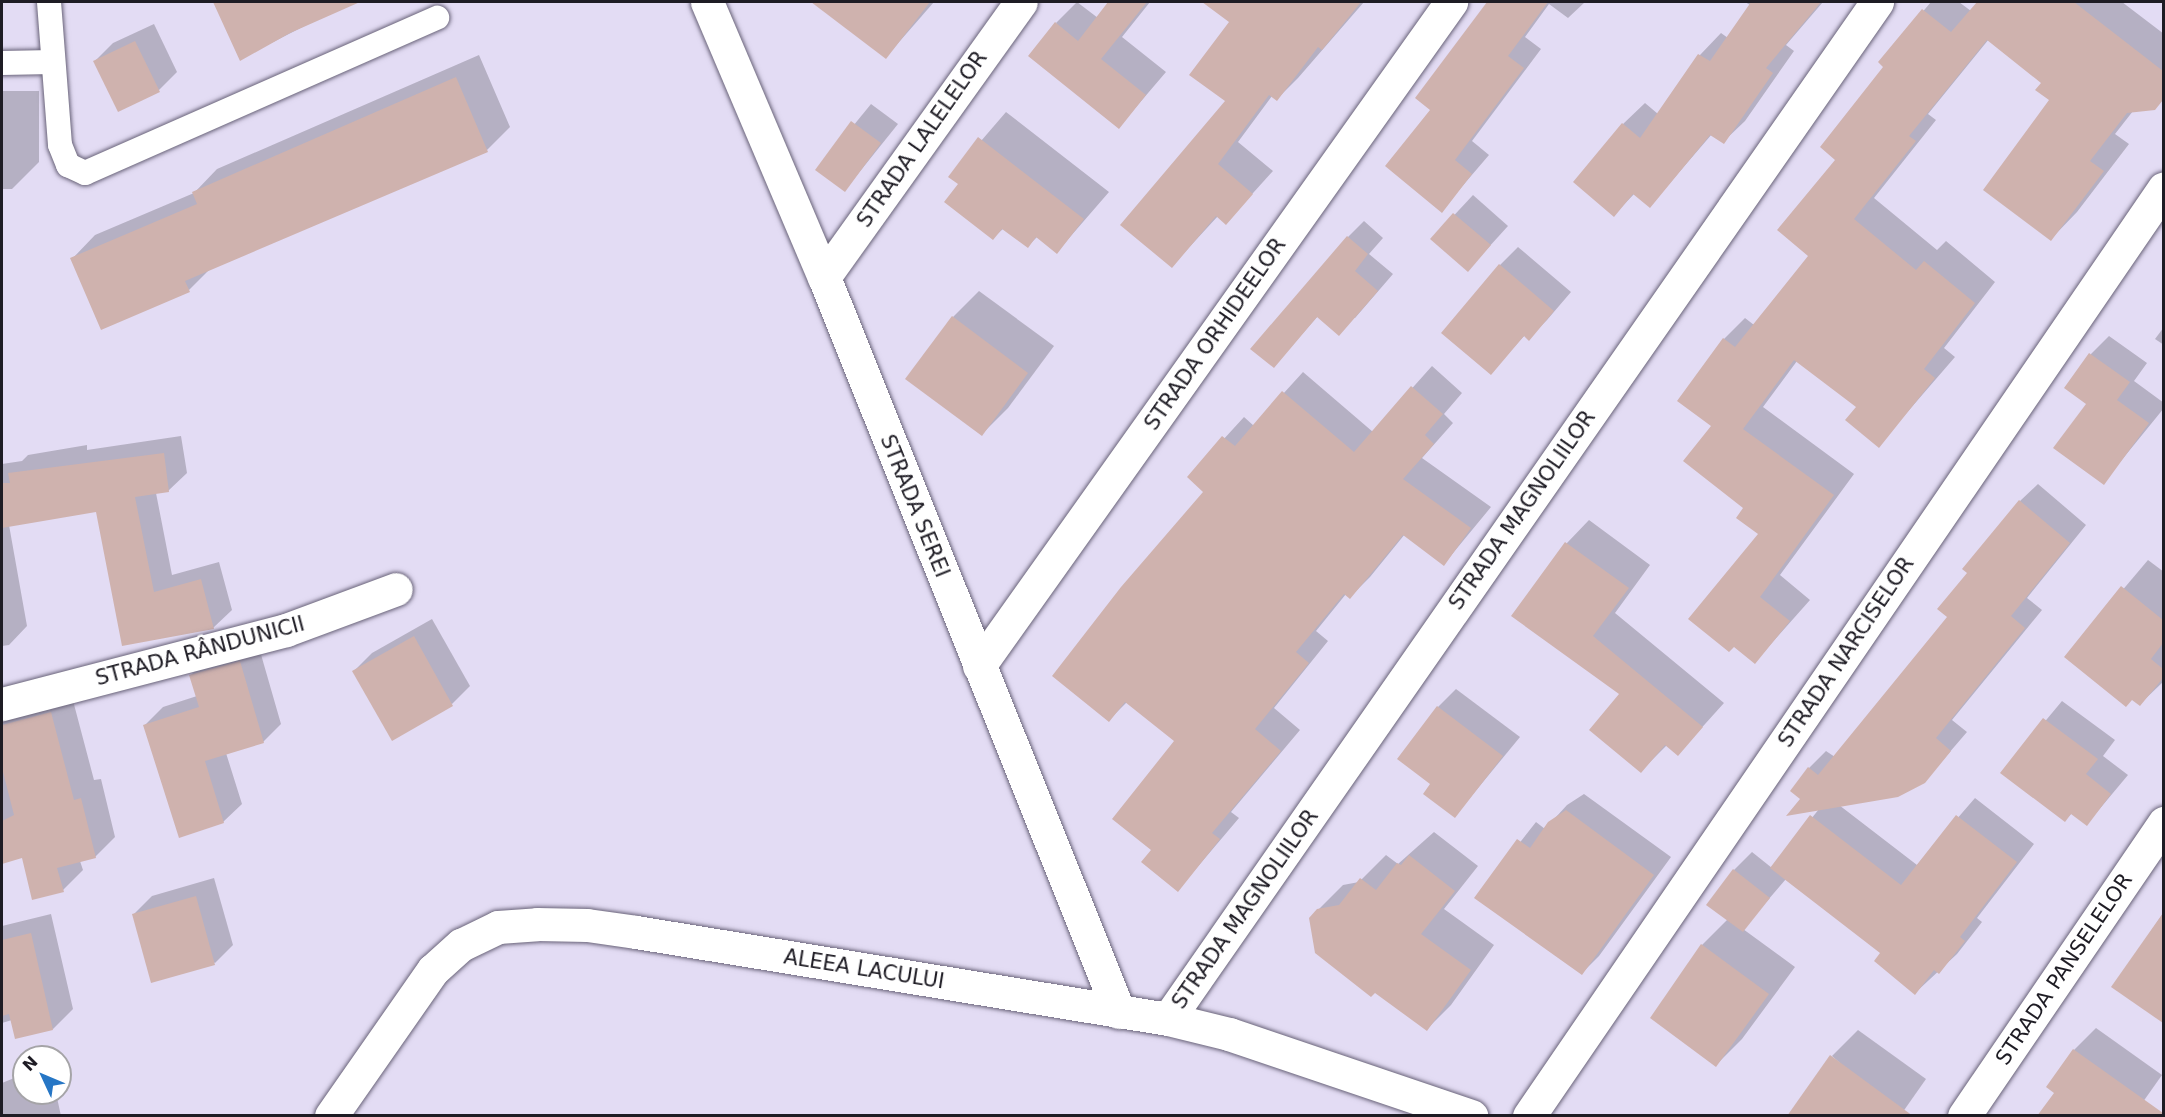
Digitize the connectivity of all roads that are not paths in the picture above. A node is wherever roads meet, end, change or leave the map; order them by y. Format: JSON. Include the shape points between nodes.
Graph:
{"nodes":[{"id":1,"x":48,"y":2,"type":"edge"},
{"id":2,"x":707,"y":2,"type":"edge"},
{"id":3,"x":1021,"y":2,"type":"edge"},
{"id":4,"x":1451,"y":2,"type":"edge"},
{"id":5,"x":1877,"y":2,"type":"edge"},
{"id":6,"x":437,"y":18,"type":"dead end"},
{"id":7,"x":53,"y":62,"type":"junction"},
{"id":8,"x":2,"y":63,"type":"edge"},
{"id":9,"x":2163,"y":188,"type":"edge"},
{"id":10,"x":824,"y":277,"type":"junction"},
{"id":11,"x":396,"y":589,"type":"dead end"},
{"id":12,"x":979,"y":666,"type":"junction"},
{"id":13,"x":2,"y":704,"type":"edge"},
{"id":14,"x":2163,"y":823,"type":"edge"},
{"id":15,"x":1119,"y":1012,"type":"junction"},
{"id":16,"x":1168,"y":1019,"type":"junction"},
{"id":17,"x":331,"y":1116,"type":"edge"},
{"id":18,"x":1471,"y":1116,"type":"edge"},
{"id":19,"x":1529,"y":1116,"type":"edge"},
{"id":20,"x":1964,"y":1116,"type":"edge"}],
"edges":[{"from":1,"to":7,"type":"lane"},
{"from":2,"to":10,"type":"street","name":"STRADA SEREI"},
{"from":3,"to":10,"type":"street","name":"STRADA LALELELOR"},
{"from":4,"to":12,"type":"street","name":"STRADA ORHIDEELOR"},
{"from":5,"to":16,"type":"street","name":"STRADA MAGNOLIILOR"},
{"from":6,"to":7,"type":"lane","via":[[85,173],[68,165],[60,146]]},
{"from":7,"to":8,"type":"lane"},
{"from":9,"to":19,"type":"street","name":"STRADA NARCISELOR"},
{"from":10,"to":12,"type":"street","name":"STRADA SEREI"},
{"from":11,"to":13,"type":"street","name":"STRADA RÂNDUNICII","via":[[286,630]]},
{"from":12,"to":15,"type":"street","name":"STRADA SEREI"},
{"from":14,"to":20,"type":"street","name":"STRADA PANSELELOR"},
{"from":15,"to":16,"type":"street","name":"ALEEA LACULUI"},
{"from":15,"to":17,"type":"street","name":"ALEEA LACULUI","via":[[587,925],[498,927],[461,945],[433,970]]},
{"from":16,"to":18,"type":"street","name":"ALEEA LACULUI","via":[[1229,1034]]}]}
